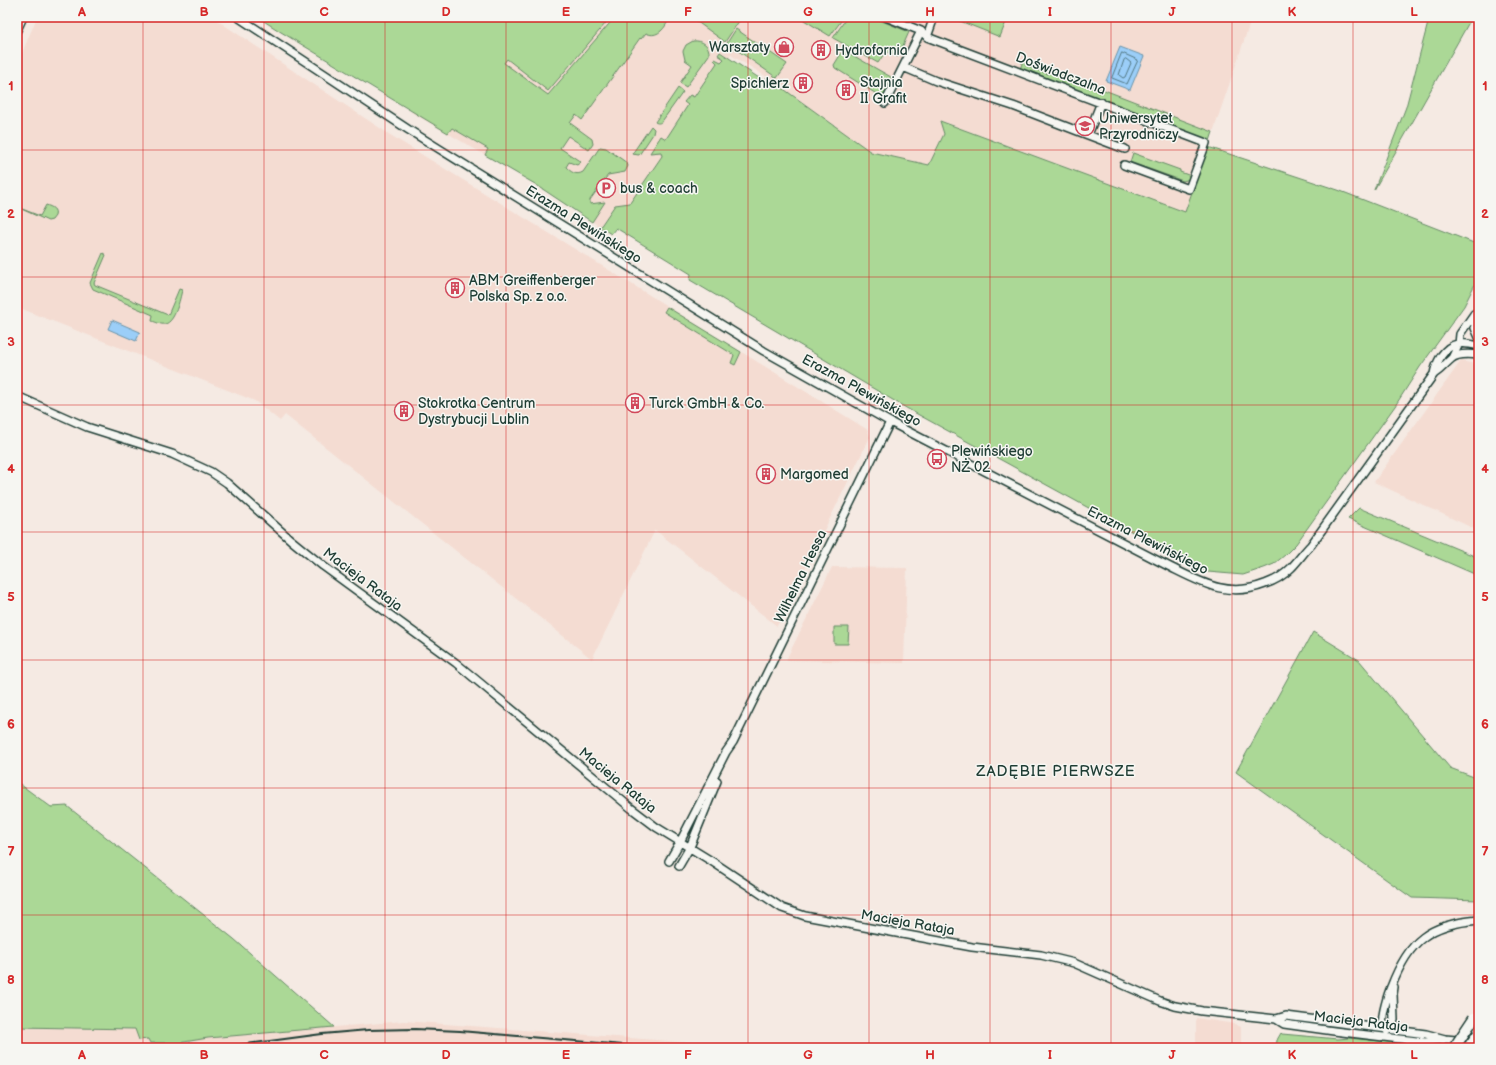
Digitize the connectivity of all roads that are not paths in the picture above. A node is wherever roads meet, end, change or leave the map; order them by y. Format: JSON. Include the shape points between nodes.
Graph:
{"nodes":[{"id":1,"x":23,"y":17,"type":"edge"},
{"id":2,"x":238,"y":17,"type":"edge"},
{"id":3,"x":886,"y":17,"type":"edge"},
{"id":4,"x":934,"y":17,"type":"edge"},
{"id":5,"x":17,"y":30,"type":"edge"},
{"id":6,"x":920,"y":31,"type":"junction"},
{"id":7,"x":927,"y":37,"type":"junction"},
{"id":8,"x":903,"y":67,"type":"junction"},
{"id":9,"x":1101,"y":102,"type":"junction"},
{"id":10,"x":885,"y":103,"type":"dead end"},
{"id":11,"x":1088,"y":135,"type":"junction"},
{"id":12,"x":1125,"y":149,"type":"dead end"},
{"id":13,"x":1124,"y":165,"type":"dead end"},
{"id":14,"x":1479,"y":336,"type":"edge"},
{"id":15,"x":1459,"y":344,"type":"junction"},
{"id":16,"x":1479,"y":346,"type":"edge"},
{"id":17,"x":1463,"y":355,"type":"junction"},
{"id":18,"x":1479,"y":355,"type":"edge"},
{"id":19,"x":1452,"y":358,"type":"junction"},
{"id":20,"x":1434,"y":374,"type":"junction"},
{"id":21,"x":17,"y":396,"type":"edge"},
{"id":22,"x":890,"y":422,"type":"junction"},
{"id":23,"x":733,"y":742,"type":"junction"},
{"id":24,"x":680,"y":842,"type":"junction"},
{"id":25,"x":690,"y":848,"type":"junction"},
{"id":26,"x":668,"y":861,"type":"dead end"},
{"id":27,"x":679,"y":866,"type":"dead end"},
{"id":28,"x":1479,"y":920,"type":"edge"},
{"id":29,"x":1468,"y":921,"type":"junction"},
{"id":30,"x":1479,"y":923,"type":"edge"},
{"id":31,"x":1397,"y":972,"type":"junction"},
{"id":32,"x":1474,"y":1018,"type":"dead end"},
{"id":33,"x":1387,"y":1033,"type":"junction"},
{"id":34,"x":1479,"y":1033,"type":"edge"},
{"id":35,"x":1479,"y":1042,"type":"edge"},
{"id":36,"x":1454,"y":1048,"type":"edge"},
{"id":37,"x":1468,"y":1048,"type":"edge"}],
"edges":[{"from":1,"to":5,"type":"street"},
{"from":2,"to":22,"type":"street","name":"Erazma Plewińskiego","via":[[409,130],[585,240],[764,351]]},
{"from":3,"to":6,"type":"street"},
{"from":4,"to":7,"type":"street"},
{"from":6,"to":7,"type":"street"},
{"from":6,"to":8,"type":"street"},
{"from":7,"to":9,"type":"street","name":"Doświadczalna"},
{"from":8,"to":10,"type":"street"},
{"from":8,"to":11,"type":"street"},
{"from":9,"to":11,"type":"street"},
{"from":9,"to":13,"type":"street","name":"Doświadczalna","via":[[1206,142],[1189,190]]},
{"from":11,"to":12,"type":"street"},
{"from":14,"to":15,"type":"street","via":[[1475,328],[1474,314],[1460,334]]},
{"from":15,"to":16,"type":"street"},
{"from":15,"to":17,"type":"street"},
{"from":15,"to":19,"type":"street"},
{"from":15,"to":20,"type":"street","name":"Erazma Plewińskiego","via":[[1452,345],[1444,352],[1435,365]]},
{"from":17,"to":18,"type":"street","name":"Erazma Plewińskiego"},
{"from":17,"to":19,"type":"street","name":"Erazma Plewińskiego"},
{"from":19,"to":20,"type":"street","name":"Erazma Plewińskiego"},
{"from":20,"to":22,"type":"street","name":"Erazma Plewińskiego","via":[[1296,563],[1270,582],[1241,590],[1224,589],[1200,582]]},
{"from":21,"to":24,"type":"street","name":"Macieja Rataja","via":[[87,427],[172,454],[211,472],[323,566],[456,664],[631,808]]},
{"from":22,"to":23,"type":"street","name":"Wilhelma Hessa"},
{"from":23,"to":24,"type":"street","name":"Wilhelma Hessa"},
{"from":23,"to":25,"type":"street","name":"Wilhelma Hessa"},
{"from":24,"to":25,"type":"street","name":"Macieja Rataja"},
{"from":24,"to":26,"type":"street","name":"Wilhelma Hessa"},
{"from":25,"to":27,"type":"street","name":"Wilhelma Hessa"},
{"from":25,"to":33,"type":"street","name":"Macieja Rataja","via":[[782,908],[804,916],[972,947],[1042,955],[1074,963],[1175,1006],[1202,1012],[1276,1018],[1286,1016]]},
{"from":28,"to":29,"type":"street"},
{"from":29,"to":30,"type":"street"},
{"from":29,"to":31,"type":"street","via":[[1447,925],[1421,940],[1406,954]]},
{"from":31,"to":33,"type":"street","via":[[1393,994],[1394,1020]]},
{"from":31,"to":33,"type":"street","via":[[1382,1019]]},
{"from":32,"to":36,"type":"street","bridge":true},
{"from":33,"to":35,"type":"street","name":"Macieja Rataja","via":[[1426,1034],[1445,1039]]},
{"from":34,"to":37,"type":"street","bridge":true}]}
